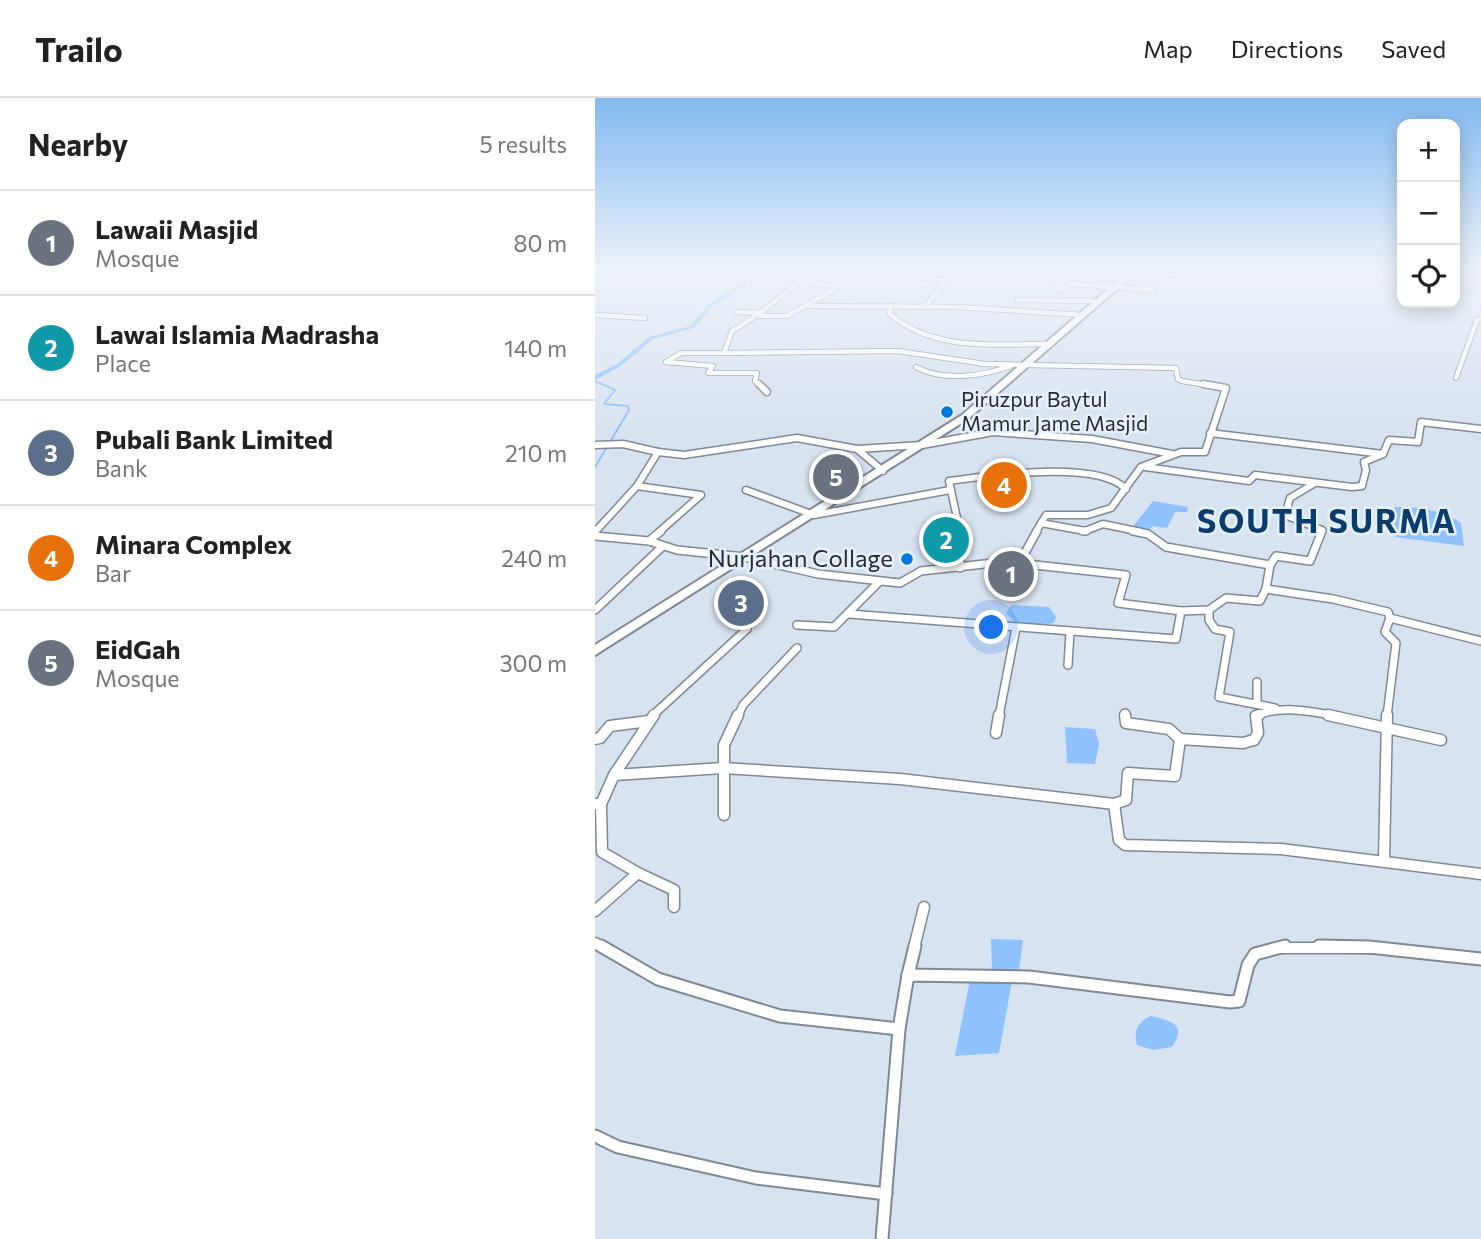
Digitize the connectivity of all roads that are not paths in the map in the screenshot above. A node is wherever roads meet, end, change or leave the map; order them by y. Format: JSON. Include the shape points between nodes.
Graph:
{"nodes":[{"id":1,"x":747,"y":322,"type":"edge"},
{"id":2,"x":896,"y":322,"type":"edge"},
{"id":3,"x":1075,"y":322,"type":"edge"},
{"id":4,"x":1476,"y":322,"type":"edge"},
{"id":5,"x":1051,"y":344,"type":"junction"},
{"id":6,"x":724,"y":354,"type":"junction"},
{"id":7,"x":1023,"y":364,"type":"junction"},
{"id":8,"x":916,"y":368,"type":"dead end"},
{"id":9,"x":1456,"y":378,"type":"dead end"},
{"id":10,"x":767,"y":392,"type":"dead end"},
{"id":11,"x":1481,"y":429,"type":"edge"},
{"id":12,"x":1210,"y":433,"type":"junction"},
{"id":13,"x":595,"y":445,"type":"edge"},
{"id":14,"x":922,"y":445,"type":"junction"},
{"id":15,"x":857,"y":449,"type":"junction"},
{"id":16,"x":658,"y":452,"type":"junction"},
{"id":17,"x":1174,"y":454,"type":"junction"},
{"id":18,"x":1383,"y":454,"type":"junction"},
{"id":19,"x":1142,"y":467,"type":"junction"},
{"id":20,"x":883,"y":471,"type":"junction"},
{"id":21,"x":1315,"y":482,"type":"junction"},
{"id":22,"x":637,"y":486,"type":"junction"},
{"id":23,"x":1126,"y":489,"type":"junction"},
{"id":24,"x":950,"y":490,"type":"junction"},
{"id":25,"x":746,"y":491,"type":"dead end"},
{"id":26,"x":814,"y":515,"type":"junction"},
{"id":27,"x":1041,"y":523,"type":"junction"},
{"id":28,"x":595,"y":534,"type":"edge"},
{"id":29,"x":649,"y":541,"type":"junction"},
{"id":30,"x":663,"y":546,"type":"junction"},
{"id":31,"x":744,"y":557,"type":"junction"},
{"id":32,"x":1021,"y":560,"type":"junction"},
{"id":33,"x":1270,"y":565,"type":"junction"},
{"id":34,"x":960,"y":568,"type":"junction"},
{"id":35,"x":879,"y":582,"type":"junction"},
{"id":36,"x":1266,"y":589,"type":"junction"},
{"id":37,"x":595,"y":610,"type":"edge"},
{"id":38,"x":1209,"y":610,"type":"junction"},
{"id":39,"x":1181,"y":611,"type":"junction"},
{"id":40,"x":849,"y":614,"type":"junction"},
{"id":41,"x":1390,"y":618,"type":"junction"},
{"id":42,"x":797,"y":625,"type":"dead end"},
{"id":43,"x":1016,"y":628,"type":"junction"},
{"id":44,"x":747,"y":629,"type":"dead end"},
{"id":45,"x":1070,"y":632,"type":"junction"},
{"id":46,"x":1481,"y":640,"type":"edge"},
{"id":47,"x":797,"y":648,"type":"dead end"},
{"id":48,"x":595,"y":651,"type":"edge"},
{"id":49,"x":1067,"y":666,"type":"dead end"},
{"id":50,"x":1257,"y":682,"type":"dead end"},
{"id":51,"x":1257,"y":703,"type":"junction"},
{"id":52,"x":1281,"y":709,"type":"junction"},
{"id":53,"x":1125,"y":713,"type":"dead end"},
{"id":54,"x":649,"y":721,"type":"junction"},
{"id":55,"x":1386,"y":729,"type":"junction"},
{"id":56,"x":996,"y":733,"type":"dead end"},
{"id":57,"x":595,"y":739,"type":"edge"},
{"id":58,"x":1180,"y":739,"type":"junction"},
{"id":59,"x":1441,"y":740,"type":"dead end"},
{"id":60,"x":723,"y":768,"type":"junction"},
{"id":61,"x":614,"y":775,"type":"junction"},
{"id":62,"x":1114,"y":803,"type":"junction"},
{"id":63,"x":598,"y":804,"type":"edge"},
{"id":64,"x":724,"y":815,"type":"dead end"},
{"id":65,"x":599,"y":854,"type":"edge"},
{"id":66,"x":1384,"y":860,"type":"junction"},
{"id":67,"x":638,"y":873,"type":"junction"},
{"id":68,"x":1481,"y":874,"type":"edge"},
{"id":69,"x":674,"y":907,"type":"dead end"},
{"id":70,"x":924,"y":907,"type":"dead end"},
{"id":71,"x":595,"y":911,"type":"edge"},
{"id":72,"x":595,"y":943,"type":"edge"},
{"id":73,"x":1481,"y":959,"type":"edge"},
{"id":74,"x":908,"y":975,"type":"junction"},
{"id":75,"x":899,"y":1030,"type":"junction"},
{"id":76,"x":595,"y":1136,"type":"edge"},
{"id":77,"x":886,"y":1194,"type":"junction"},
{"id":78,"x":882,"y":1239,"type":"edge"}],
"edges":[{"from":1,"to":6,"type":"street","via":[[732,331]]},
{"from":2,"to":5,"type":"street","via":[[901,328],[954,343]]},
{"from":3,"to":5,"type":"highway"},
{"from":4,"to":9,"type":"street"},
{"from":5,"to":7,"type":"highway"},
{"from":6,"to":7,"type":"street","via":[[898,351],[985,364]]},
{"from":6,"to":10,"type":"street","via":[[681,353],[666,362],[713,366],[708,373],[757,373],[755,381]]},
{"from":7,"to":8,"type":"street","via":[[976,375]]},
{"from":7,"to":12,"type":"street","via":[[1176,368],[1182,381],[1226,388]]},
{"from":7,"to":14,"type":"highway","via":[[965,417]]},
{"from":11,"to":18,"type":"street","via":[[1421,422],[1418,442],[1389,440]]},
{"from":12,"to":17,"type":"street","via":[[1205,452]]},
{"from":12,"to":18,"type":"street"},
{"from":13,"to":16,"type":"street"},
{"from":14,"to":15,"type":"street"},
{"from":14,"to":17,"type":"street","via":[[993,432],[1115,442]]},
{"from":14,"to":20,"type":"highway"},
{"from":15,"to":16,"type":"street","via":[[797,438],[684,455]]},
{"from":15,"to":20,"type":"street"},
{"from":16,"to":22,"type":"street"},
{"from":17,"to":19,"type":"street"},
{"from":18,"to":21,"type":"street","via":[[1364,462],[1362,486]]},
{"from":19,"to":21,"type":"street","via":[[1249,481],[1255,475]]},
{"from":19,"to":23,"type":"street"},
{"from":20,"to":26,"type":"highway"},
{"from":21,"to":33,"type":"street","via":[[1290,496],[1284,509],[1285,515],[1322,530],[1310,561],[1276,556]]},
{"from":22,"to":28,"type":"street"},
{"from":22,"to":29,"type":"street","via":[[701,495]]},
{"from":23,"to":24,"type":"street","via":[[1116,479],[1045,475],[949,481]]},
{"from":23,"to":27,"type":"street","via":[[1111,508],[1088,515],[1046,516]]},
{"from":24,"to":26,"type":"street"},
{"from":24,"to":34,"type":"street","via":[[962,542]]},
{"from":25,"to":26,"type":"street"},
{"from":26,"to":31,"type":"highway"},
{"from":27,"to":32,"type":"street"},
{"from":27,"to":33,"type":"street","via":[[1085,531],[1103,524],[1148,534],[1166,547]]},
{"from":28,"to":29,"type":"street"},
{"from":29,"to":30,"type":"street"},
{"from":30,"to":31,"type":"street"},
{"from":30,"to":37,"type":"street"},
{"from":31,"to":35,"type":"street"},
{"from":31,"to":48,"type":"highway"},
{"from":32,"to":34,"type":"street"},
{"from":32,"to":39,"type":"street","via":[[1126,575],[1118,603]]},
{"from":33,"to":36,"type":"street"},
{"from":34,"to":35,"type":"street","via":[[921,571],[900,583]]},
{"from":35,"to":40,"type":"street"},
{"from":36,"to":38,"type":"street","via":[[1259,601],[1226,596]]},
{"from":36,"to":41,"type":"street","via":[[1388,611]]},
{"from":38,"to":39,"type":"street"},
{"from":38,"to":51,"type":"street","via":[[1215,629],[1230,632],[1219,696]]},
{"from":39,"to":45,"type":"street","via":[[1176,639]]},
{"from":40,"to":42,"type":"street","via":[[834,627]]},
{"from":40,"to":43,"type":"street"},
{"from":41,"to":46,"type":"street"},
{"from":41,"to":55,"type":"street","via":[[1385,632],[1396,643]]},
{"from":43,"to":45,"type":"street"},
{"from":43,"to":56,"type":"street"},
{"from":44,"to":54,"type":"street"},
{"from":45,"to":49,"type":"street"},
{"from":47,"to":60,"type":"street","via":[[743,705],[724,745]]},
{"from":50,"to":51,"type":"street"},
{"from":51,"to":52,"type":"street"},
{"from":52,"to":55,"type":"street","via":[[1322,713]]},
{"from":52,"to":58,"type":"street","via":[[1256,716],[1254,740]]},
{"from":53,"to":58,"type":"street","via":[[1126,723],[1169,729]]},
{"from":54,"to":57,"type":"street","via":[[610,726]]},
{"from":54,"to":61,"type":"street"},
{"from":55,"to":59,"type":"street"},
{"from":55,"to":66,"type":"street"},
{"from":58,"to":62,"type":"street","via":[[1175,776],[1128,773],[1126,800]]},
{"from":60,"to":61,"type":"street"},
{"from":60,"to":62,"type":"street","via":[[900,779]]},
{"from":60,"to":64,"type":"street"},
{"from":61,"to":63,"type":"street"},
{"from":62,"to":66,"type":"street","via":[[1119,840],[1125,845],[1282,849]]},
{"from":63,"to":65,"type":"street"},
{"from":65,"to":67,"type":"street"},
{"from":66,"to":68,"type":"street"},
{"from":67,"to":69,"type":"street","via":[[674,890]]},
{"from":67,"to":71,"type":"street"},
{"from":70,"to":74,"type":"street"},
{"from":72,"to":75,"type":"street","via":[[658,979],[780,1016]]},
{"from":73,"to":74,"type":"street","via":[[1369,947],[1287,946],[1255,954],[1239,1001],[1230,1002],[1032,978],[959,972]]},
{"from":74,"to":75,"type":"street"},
{"from":75,"to":77,"type":"street"},
{"from":76,"to":77,"type":"street","via":[[618,1147],[756,1178]]},
{"from":77,"to":78,"type":"street"}]}
